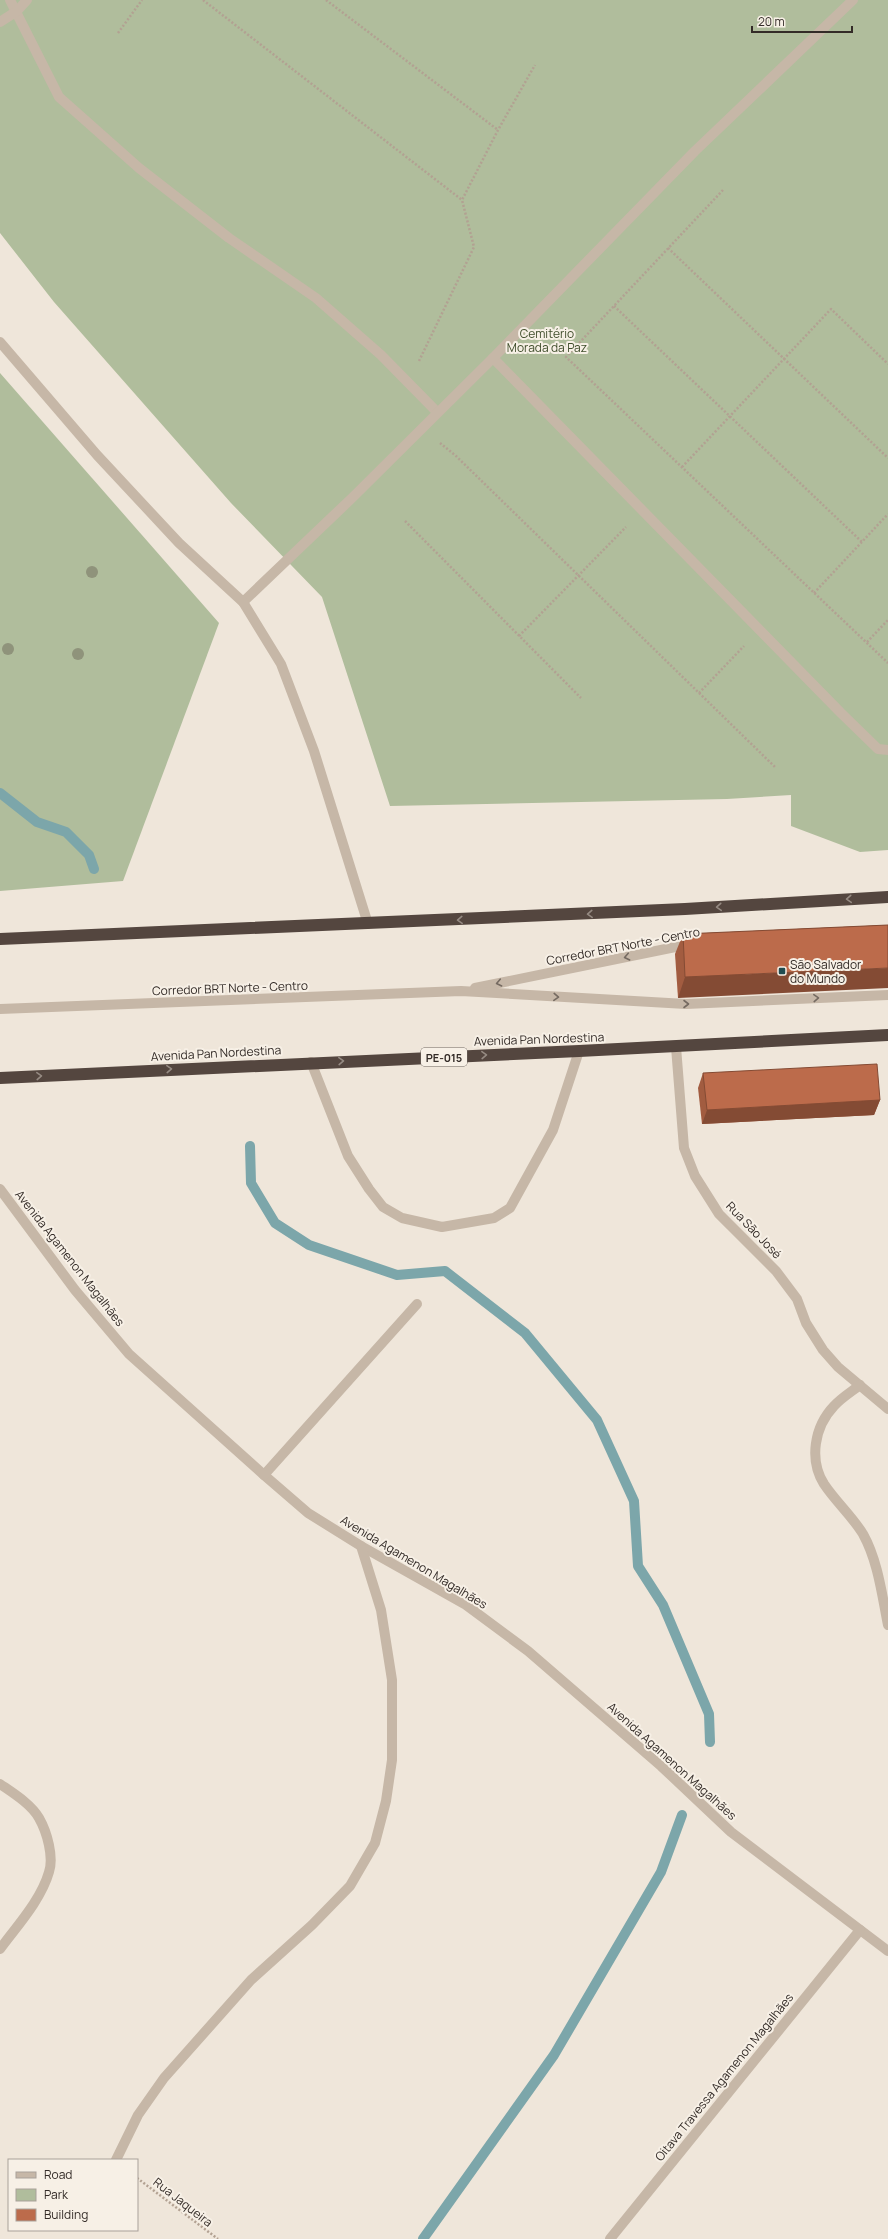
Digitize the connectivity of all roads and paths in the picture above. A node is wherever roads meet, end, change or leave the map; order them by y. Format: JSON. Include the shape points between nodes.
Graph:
{"nodes":[{"id":1,"x":10,"y":0,"type":"edge"},
{"id":2,"x":27,"y":0,"type":"edge"},
{"id":3,"x":142,"y":0,"type":"edge"},
{"id":4,"x":203,"y":0,"type":"edge"},
{"id":5,"x":326,"y":0,"type":"edge"},
{"id":6,"x":853,"y":0,"type":"edge"},
{"id":7,"x":17,"y":11,"type":"junction"},
{"id":8,"x":0,"y":22,"type":"edge"},
{"id":9,"x":118,"y":33,"type":"dead end"},
{"id":10,"x":535,"y":65,"type":"dead end"},
{"id":11,"x":498,"y":130,"type":"junction"},
{"id":12,"x":723,"y":190,"type":"dead end"},
{"id":13,"x":462,"y":200,"type":"junction"},
{"id":14,"x":668,"y":248,"type":"junction"},
{"id":15,"x":614,"y":306,"type":"junction"},
{"id":16,"x":0,"y":342,"type":"edge"},
{"id":17,"x":493,"y":358,"type":"junction"},
{"id":18,"x":784,"y":359,"type":"junction"},
{"id":19,"x":888,"y":364,"type":"edge"},
{"id":20,"x":409,"y":381,"type":"junction"},
{"id":21,"x":437,"y":412,"type":"junction"},
{"id":22,"x":730,"y":416,"type":"junction"},
{"id":23,"x":421,"y":428,"type":"junction"},
{"id":24,"x":888,"y":458,"type":"edge"},
{"id":25,"x":682,"y":467,"type":"junction"},
{"id":26,"x":888,"y":514,"type":"edge"},
{"id":27,"x":406,"y":521,"type":"dead end"},
{"id":28,"x":630,"y":523,"type":"dead end"},
{"id":29,"x":862,"y":542,"type":"junction"},
{"id":30,"x":578,"y":575,"type":"junction"},
{"id":31,"x":814,"y":593,"type":"junction"},
{"id":32,"x":243,"y":602,"type":"junction"},
{"id":33,"x":888,"y":620,"type":"edge"},
{"id":34,"x":519,"y":636,"type":"junction"},
{"id":35,"x":867,"y":642,"type":"junction"},
{"id":36,"x":745,"y":645,"type":"dead end"},
{"id":37,"x":888,"y":663,"type":"edge"},
{"id":38,"x":699,"y":693,"type":"junction"},
{"id":39,"x":581,"y":698,"type":"dead end"},
{"id":40,"x":888,"y":750,"type":"edge"},
{"id":41,"x":775,"y":766,"type":"dead end"},
{"id":42,"x":888,"y":897,"type":"edge"},
{"id":43,"x":368,"y":924,"type":"junction"},
{"id":44,"x":0,"y":939,"type":"edge"},
{"id":45,"x":700,"y":944,"type":"edge"},
{"id":46,"x":461,"y":991,"type":"junction"},
{"id":47,"x":888,"y":995,"type":"edge"},
{"id":48,"x":0,"y":1009,"type":"edge"},
{"id":49,"x":888,"y":1034,"type":"edge"},
{"id":50,"x":676,"y":1047,"type":"junction"},
{"id":51,"x":579,"y":1052,"type":"junction"},
{"id":52,"x":311,"y":1062,"type":"junction"},
{"id":53,"x":0,"y":1078,"type":"edge"},
{"id":54,"x":0,"y":1189,"type":"edge"},
{"id":55,"x":417,"y":1304,"type":"dead end"},
{"id":56,"x":860,"y":1385,"type":"junction"},
{"id":57,"x":888,"y":1409,"type":"edge"},
{"id":58,"x":264,"y":1476,"type":"junction"},
{"id":59,"x":361,"y":1546,"type":"junction"},
{"id":60,"x":888,"y":1625,"type":"edge"},
{"id":61,"x":0,"y":1784,"type":"edge"},
{"id":62,"x":860,"y":1930,"type":"junction"},
{"id":63,"x":0,"y":1949,"type":"edge"},
{"id":64,"x":888,"y":1951,"type":"edge"},
{"id":65,"x":116,"y":2159,"type":"edge"},
{"id":66,"x":138,"y":2179,"type":"edge"},
{"id":67,"x":218,"y":2239,"type":"edge"},
{"id":68,"x":610,"y":2239,"type":"edge"}],
"edges":[{"from":1,"to":7,"type":"street"},
{"from":2,"to":7,"type":"street"},
{"from":3,"to":9,"type":"path"},
{"from":4,"to":13,"type":"path"},
{"from":5,"to":11,"type":"path"},
{"from":6,"to":17,"type":"street","via":[[695,151]]},
{"from":7,"to":8,"type":"street"},
{"from":7,"to":20,"type":"street","via":[[59,97],[145,173],[230,238],[316,298]]},
{"from":10,"to":11,"type":"path"},
{"from":11,"to":13,"type":"path"},
{"from":12,"to":14,"type":"path"},
{"from":13,"to":20,"type":"path","via":[[474,247]]},
{"from":14,"to":15,"type":"path"},
{"from":14,"to":18,"type":"path"},
{"from":15,"to":22,"type":"path"},
{"from":15,"to":25,"type":"path","via":[[566,356]]},
{"from":16,"to":32,"type":"street","via":[[162,526]]},
{"from":17,"to":21,"type":"street"},
{"from":17,"to":40,"type":"street","via":[[840,713],[878,748]]},
{"from":18,"to":19,"type":"path","via":[[830,309]]},
{"from":18,"to":22,"type":"path"},
{"from":18,"to":24,"type":"path"},
{"from":20,"to":21,"type":"street"},
{"from":21,"to":23,"type":"street"},
{"from":22,"to":25,"type":"path"},
{"from":22,"to":29,"type":"path"},
{"from":23,"to":30,"type":"path","via":[[456,456]]},
{"from":23,"to":32,"type":"street"},
{"from":25,"to":31,"type":"path"},
{"from":26,"to":29,"type":"path"},
{"from":27,"to":34,"type":"path"},
{"from":28,"to":30,"type":"path"},
{"from":29,"to":31,"type":"path"},
{"from":30,"to":34,"type":"path"},
{"from":30,"to":38,"type":"path"},
{"from":31,"to":35,"type":"path"},
{"from":32,"to":43,"type":"street","via":[[281,664],[314,751]]},
{"from":33,"to":35,"type":"path"},
{"from":34,"to":39,"type":"path"},
{"from":35,"to":37,"type":"path"},
{"from":36,"to":38,"type":"path"},
{"from":38,"to":41,"type":"path"},
{"from":42,"to":43,"type":"highway","one_way":true},
{"from":43,"to":44,"type":"highway"},
{"from":45,"to":46,"type":"street","name":"Corredor BRT Norte - Centro","one_way":true},
{"from":46,"to":47,"type":"street","name":"Corredor BRT Norte - Centro","one_way":true,"via":[[686,1004]]},
{"from":46,"to":48,"type":"street","name":"Corredor BRT Norte - Centro"},
{"from":49,"to":50,"type":"highway","name":"Avenida Pan Nordestina","number":"PE-015"},
{"from":50,"to":51,"type":"highway","name":"Avenida Pan Nordestina","number":"PE-015"},
{"from":50,"to":56,"type":"street","name":"Rua São José","via":[[684,1148],[695,1176],[719,1214],[776,1271],[797,1299],[806,1323],[823,1350],[838,1367]]},
{"from":52,"to":51,"type":"highway","name":"Avenida Pan Nordestina","number":"PE-015","one_way":true},
{"from":51,"to":52,"type":"street","via":[[552,1130],[510,1208],[494,1218],[442,1227],[402,1218],[383,1207],[348,1156]]},
{"from":53,"to":52,"type":"highway","name":"Avenida Pan Nordestina","number":"PE-015","one_way":true},
{"from":54,"to":58,"type":"street","name":"Avenida Agamenon Magalhães","via":[[75,1290],[129,1354]]},
{"from":55,"to":58,"type":"street"},
{"from":56,"to":57,"type":"street","name":"Rua São José"},
{"from":56,"to":60,"type":"street","via":[[833,1406],[822,1423],[816,1441],[815,1464],[824,1483],[849,1513],[871,1551]]},
{"from":58,"to":59,"type":"street","name":"Avenida Agamenon Magalhães","via":[[308,1513]]},
{"from":59,"to":62,"type":"street","name":"Avenida Agamenon Magalhães","via":[[466,1605],[528,1651],[661,1766],[731,1832]]},
{"from":59,"to":65,"type":"street","via":[[381,1610],[392,1680],[392,1760],[386,1801],[374,1843],[350,1886],[252,1980],[164,2078],[138,2114]]},
{"from":61,"to":63,"type":"street","via":[[39,1818],[49,1847],[50,1871],[39,1894]]},
{"from":62,"to":64,"type":"street","name":"Avenida Agamenon Magalhães"},
{"from":62,"to":68,"type":"street","name":"Oitava Travessa Agamenon Magalhães"},
{"from":66,"to":67,"type":"path","name":"Rua Jaqueira"}]}
